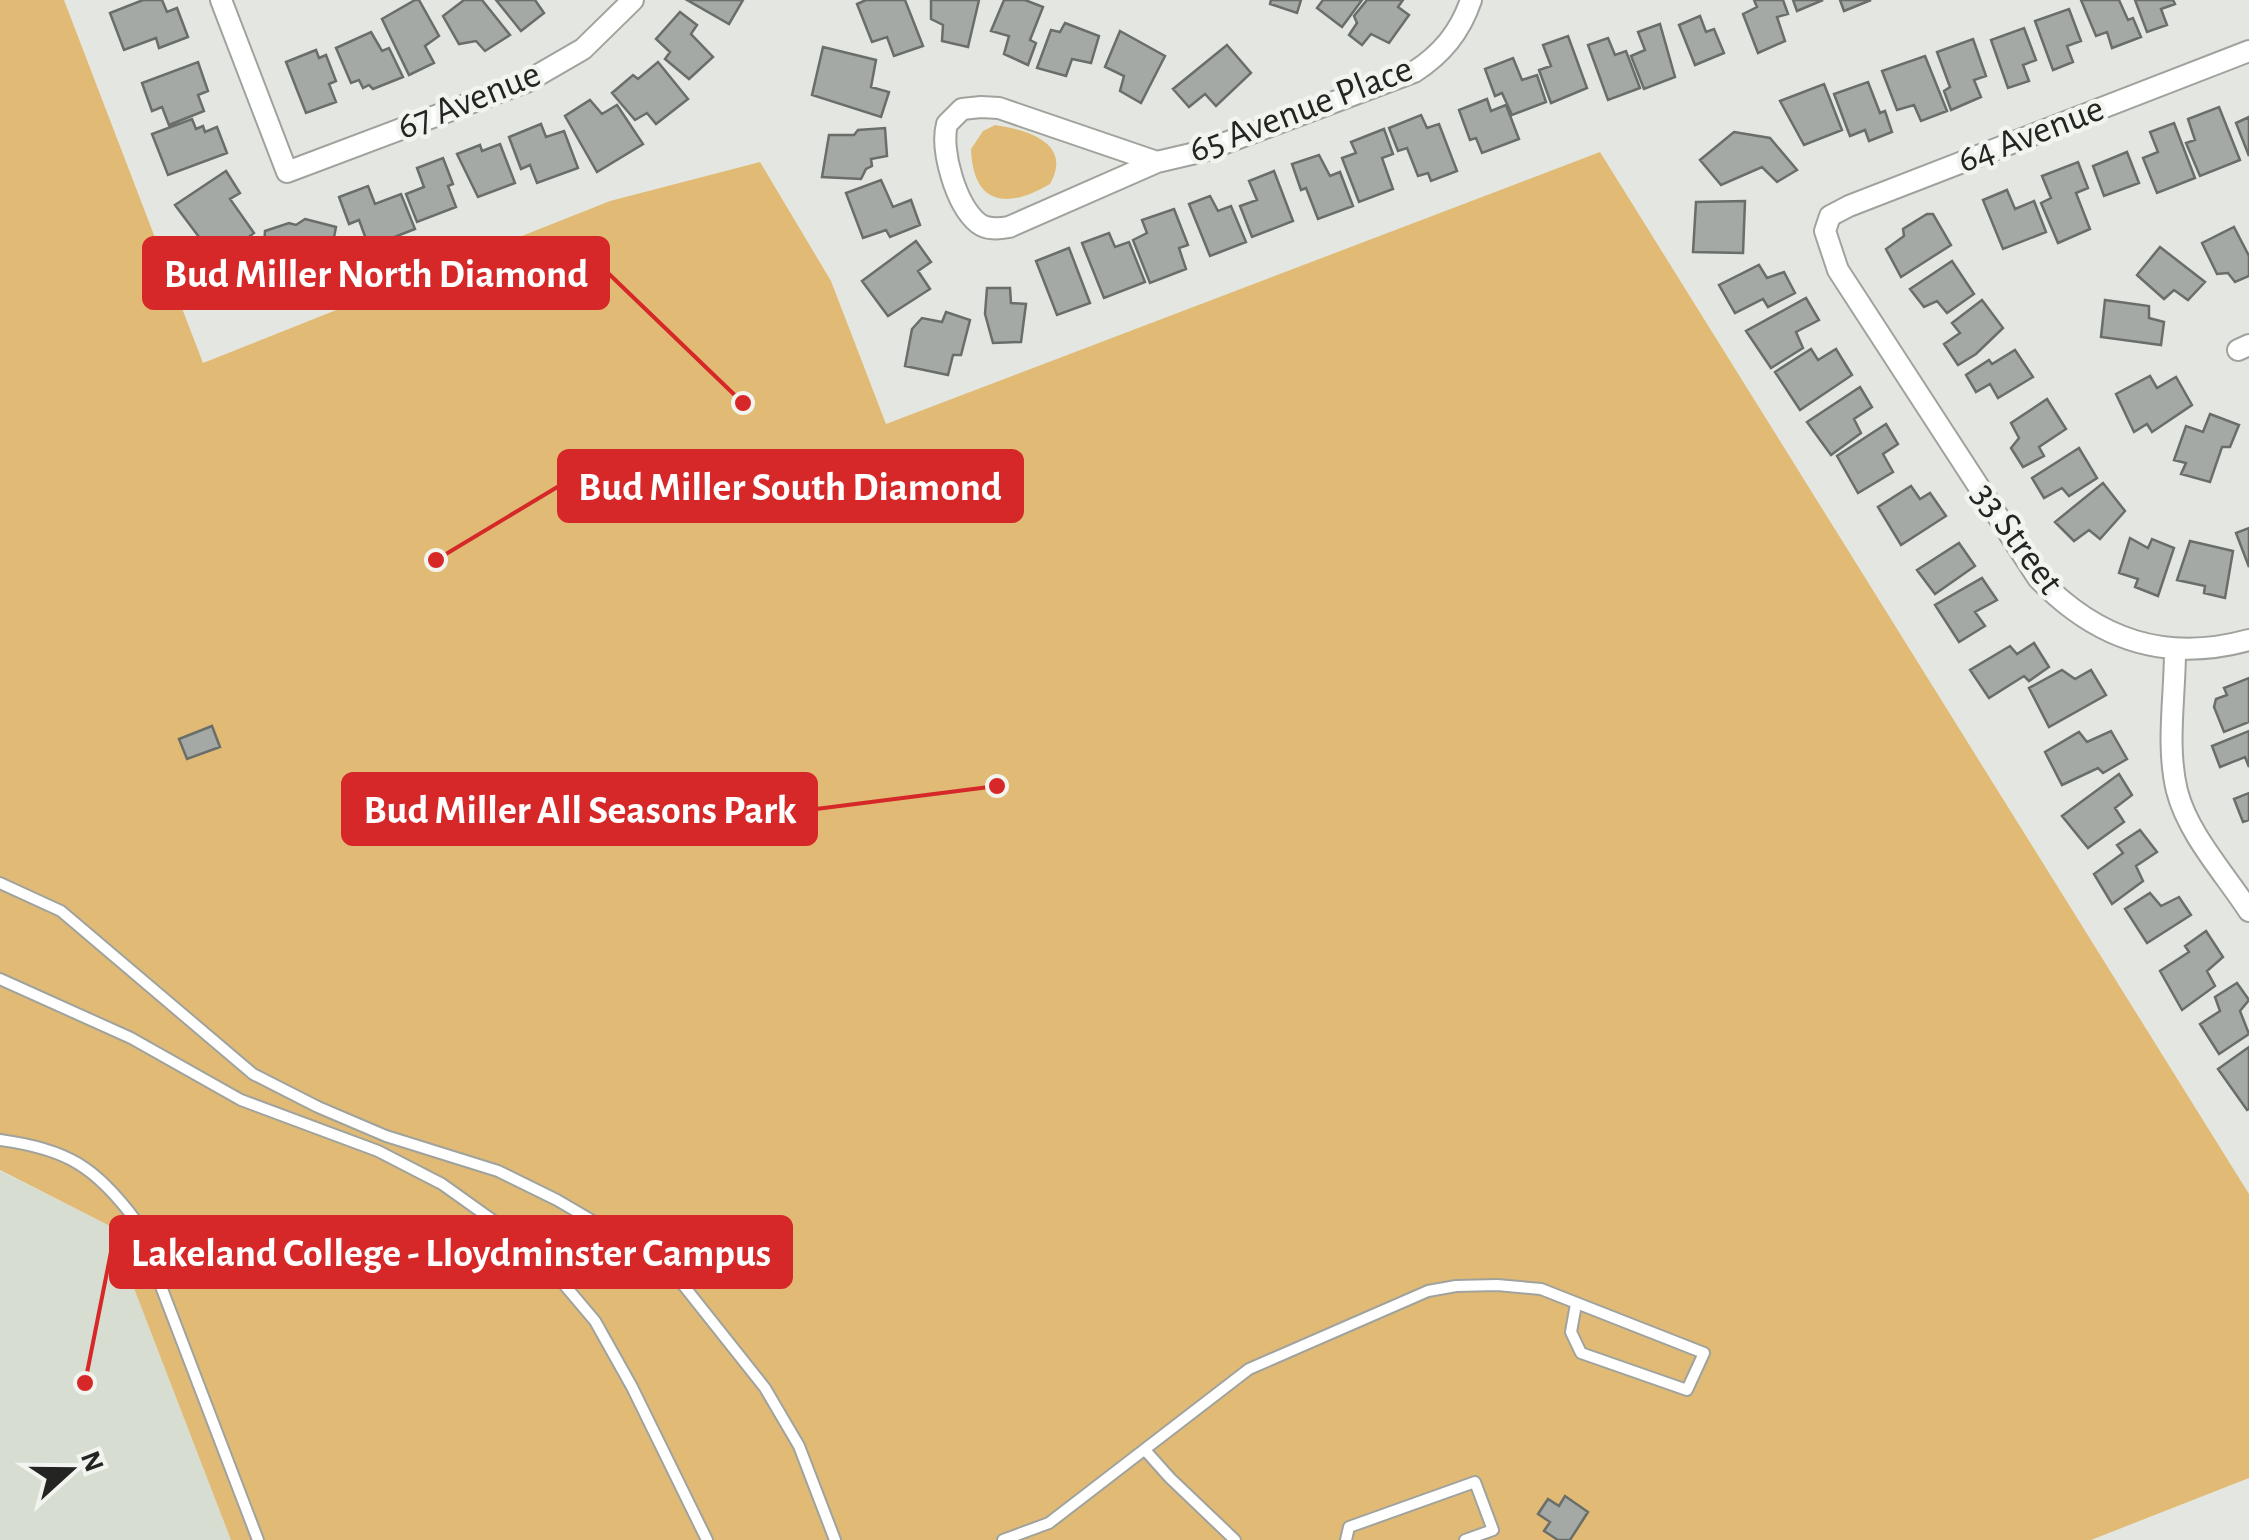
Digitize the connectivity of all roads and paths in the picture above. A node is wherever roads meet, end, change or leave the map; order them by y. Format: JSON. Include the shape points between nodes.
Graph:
{"nodes":[{"id":1,"x":221,"y":0,"type":"edge"},
{"id":2,"x":633,"y":0,"type":"edge"},
{"id":3,"x":1471,"y":0,"type":"edge"},
{"id":4,"x":2249,"y":51,"type":"edge"},
{"id":5,"x":1157,"y":162,"type":"junction"},
{"id":6,"x":1824,"y":231,"type":"joint"},
{"id":7,"x":2249,"y":640,"type":"edge"},
{"id":8,"x":2176,"y":651,"type":"junction"},
{"id":9,"x":0,"y":882,"type":"edge"},
{"id":10,"x":2249,"y":911,"type":"edge"},
{"id":11,"x":0,"y":979,"type":"edge"},
{"id":12,"x":0,"y":1140,"type":"edge"},
{"id":13,"x":1576,"y":1304,"type":"junction"},
{"id":14,"x":1146,"y":1450,"type":"junction"},
{"id":15,"x":258,"y":1540,"type":"edge"},
{"id":16,"x":707,"y":1540,"type":"edge"},
{"id":17,"x":835,"y":1540,"type":"edge"},
{"id":18,"x":1003,"y":1540,"type":"edge"},
{"id":19,"x":1234,"y":1540,"type":"edge"},
{"id":20,"x":1346,"y":1540,"type":"edge"},
{"id":21,"x":1465,"y":1540,"type":"edge"}],
"edges":[{"from":1,"to":2,"type":"street","name":"67 Avenue","via":[[287,172],[526,82],[583,49]]},
{"from":3,"to":5,"type":"street","name":"65 Avenue Place","via":[[1450,43],[1414,72],[1204,151]]},
{"from":4,"to":6,"type":"street","name":"64 Avenue","via":[[1849,206],[1830,216]]},
{"from":5,"to":5,"type":"street","name":"65 Avenue Place","via":[[999,108],[962,109],[945,131],[946,162],[965,205],[978,223],[993,229]]},
{"from":6,"to":8,"type":"street","name":"33 Street","via":[[1838,270],[2038,578],[2092,622]]},
{"from":7,"to":8,"type":"street"},
{"from":8,"to":10,"type":"street","via":[[2177,792]]},
{"from":9,"to":17,"type":"lane","via":[[61,911],[254,1074],[386,1136],[498,1172],[639,1248],[684,1286],[765,1388],[798,1446]]},
{"from":11,"to":16,"type":"lane","via":[[131,1038],[241,1100],[378,1151],[442,1184],[505,1229],[595,1321]]},
{"from":12,"to":15,"type":"lane","via":[[85,1165],[136,1221]]},
{"from":13,"to":13,"type":"lane","via":[[1704,1353],[1686,1390],[1581,1353],[1571,1332]]},
{"from":13,"to":14,"type":"lane","via":[[1540,1289],[1498,1285],[1428,1291],[1248,1369]]},
{"from":14,"to":18,"type":"lane","via":[[1050,1523]]},
{"from":14,"to":19,"type":"lane"},
{"from":20,"to":21,"type":"lane","via":[[1349,1527],[1474,1482],[1492,1530]]}]}
